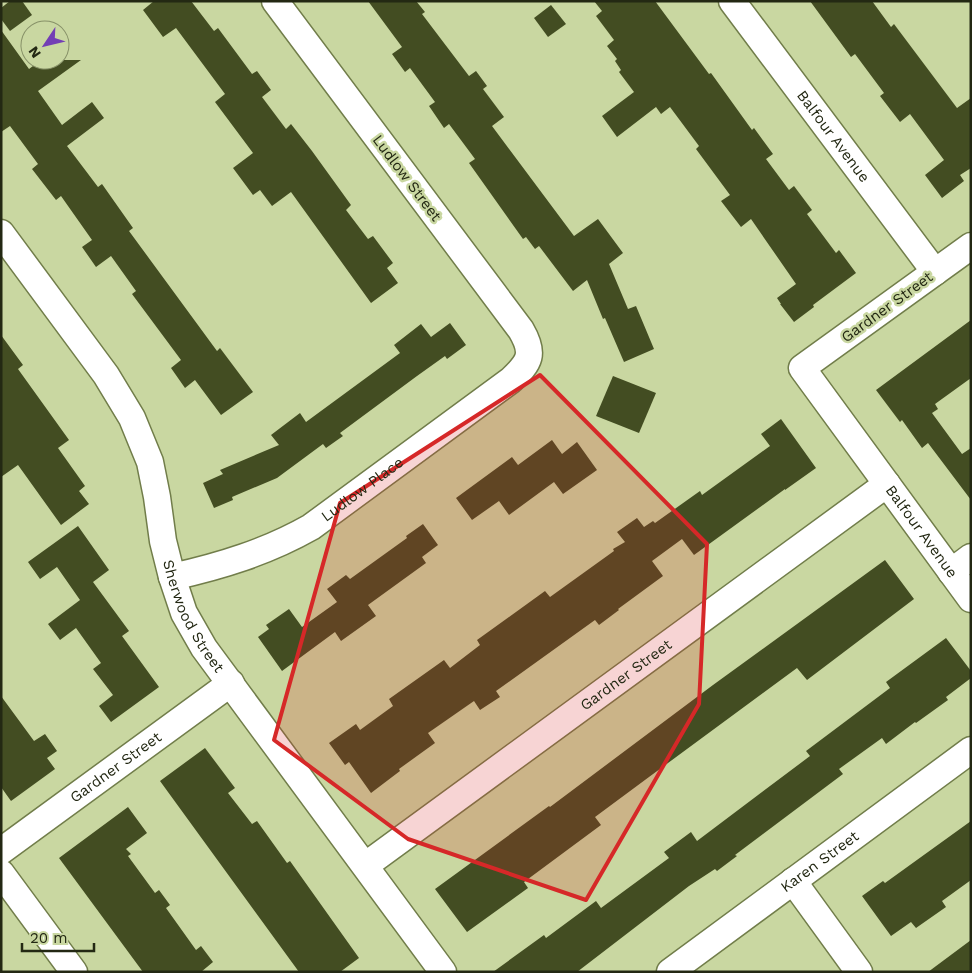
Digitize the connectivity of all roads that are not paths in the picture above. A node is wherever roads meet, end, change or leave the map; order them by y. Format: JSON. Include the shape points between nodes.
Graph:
{"nodes":[{"id":1,"x":275,"y":1,"type":"edge"},
{"id":2,"x":732,"y":1,"type":"edge"},
{"id":3,"x":1,"y":233,"type":"edge"},
{"id":4,"x":971,"y":246,"type":"edge"},
{"id":5,"x":935,"y":272,"type":"junction"},
{"id":6,"x":529,"y":359,"type":"joint"},
{"id":7,"x":802,"y":368,"type":"joint"},
{"id":8,"x":887,"y":484,"type":"junction"},
{"id":9,"x":961,"y":564,"type":"edge"},
{"id":10,"x":172,"y":576,"type":"junction"},
{"id":11,"x":971,"y":599,"type":"edge"},
{"id":12,"x":231,"y":683,"type":"junction"},
{"id":13,"x":971,"y":750,"type":"edge"},
{"id":14,"x":1,"y":851,"type":"edge"},
{"id":15,"x":366,"y":865,"type":"junction"},
{"id":16,"x":1,"y":872,"type":"edge"},
{"id":17,"x":793,"y":882,"type":"junction"},
{"id":18,"x":74,"y":972,"type":"edge"},
{"id":19,"x":443,"y":972,"type":"edge"},
{"id":20,"x":670,"y":972,"type":"edge"},
{"id":21,"x":859,"y":972,"type":"edge"}],
"edges":[{"from":1,"to":6,"type":"street","name":"Ludlow Street","via":[[521,330],[528,344]]},
{"from":2,"to":5,"type":"street","name":"Balfour Avenue"},
{"from":3,"to":10,"type":"street","name":"Sherwood Street","via":[[106,375],[132,418],[150,462]]},
{"from":4,"to":5,"type":"street","name":"Gardner Street"},
{"from":5,"to":7,"type":"street","name":"Gardner Street"},
{"from":6,"to":10,"type":"street","name":"Ludlow Place","via":[[511,380],[311,527],[259,552]]},
{"from":7,"to":8,"type":"street","name":"Balfour Avenue"},
{"from":8,"to":9,"type":"street","name":"Balfour Avenue"},
{"from":8,"to":15,"type":"street","name":"Gardner Street"},
{"from":9,"to":11,"type":"street","name":"Balfour Avenue"},
{"from":10,"to":12,"type":"street","name":"Sherwood Street","via":[[184,614],[204,648]]},
{"from":12,"to":14,"type":"street","name":"Gardner Street"},
{"from":12,"to":15,"type":"street","name":"Sherwood Street"},
{"from":13,"to":17,"type":"street","name":"Karen Street"},
{"from":15,"to":19,"type":"street","name":"Sherwood Street"},
{"from":16,"to":18,"type":"street"},
{"from":17,"to":20,"type":"street","name":"Karen Street"},
{"from":17,"to":21,"type":"street"}]}
